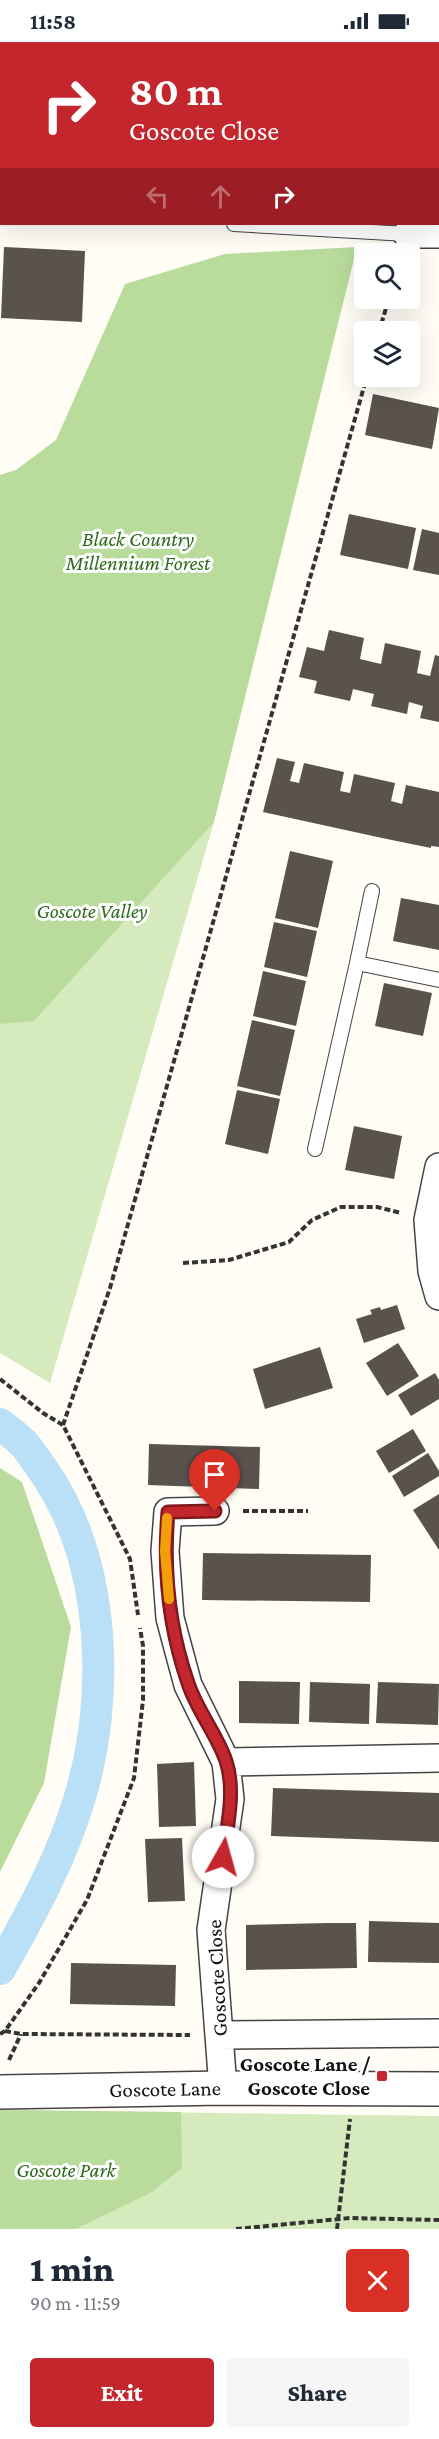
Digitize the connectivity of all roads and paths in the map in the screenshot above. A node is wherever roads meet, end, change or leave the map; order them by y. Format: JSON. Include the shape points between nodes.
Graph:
{"nodes":[{"id":1,"x":251,"y":225,"type":"edge"},
{"id":2,"x":407,"y":234,"type":"joint"},
{"id":3,"x":439,"y":234,"type":"edge"},
{"id":4,"x":364,"y":387,"type":"edge"},
{"id":5,"x":372,"y":891,"type":"dead end"},
{"id":6,"x":357,"y":963,"type":"junction"},
{"id":7,"x":439,"y":980,"type":"edge"},
{"id":8,"x":315,"y":1149,"type":"dead end"},
{"id":9,"x":439,"y":1167,"type":"edge"},
{"id":10,"x":428,"y":1220,"type":"junction"},
{"id":11,"x":183,"y":1263,"type":"dead end"},
{"id":12,"x":439,"y":1296,"type":"edge"},
{"id":13,"x":0,"y":1379,"type":"edge"},
{"id":14,"x":63,"y":1425,"type":"junction"},
{"id":15,"x":215,"y":1511,"type":"joint"},
{"id":16,"x":308,"y":1511,"type":"dead end"},
{"id":17,"x":439,"y":1758,"type":"edge"},
{"id":18,"x":226,"y":1762,"type":"junction"},
{"id":19,"x":5,"y":2031,"type":"junction"},
{"id":20,"x":439,"y":2033,"type":"edge"},
{"id":21,"x":0,"y":2034,"type":"edge"},
{"id":22,"x":220,"y":2035,"type":"junction"},
{"id":23,"x":223,"y":2088,"type":"junction"},
{"id":24,"x":439,"y":2089,"type":"edge"},
{"id":25,"x":0,"y":2092,"type":"edge"},
{"id":26,"x":351,"y":2115,"type":"dead end"},
{"id":27,"x":338,"y":2219,"type":"junction"},
{"id":28,"x":439,"y":2220,"type":"edge"},
{"id":29,"x":236,"y":2229,"type":"edge"},
{"id":30,"x":338,"y":2229,"type":"edge"}],
"edges":[{"from":1,"to":2,"type":"lane"},
{"from":2,"to":3,"type":"street"},
{"from":4,"to":14,"type":"path","via":[[110,1288]]},
{"from":5,"to":6,"type":"lane"},
{"from":6,"to":7,"type":"lane"},
{"from":6,"to":8,"type":"lane"},
{"from":9,"to":10,"type":"street"},
{"from":10,"to":11,"type":"path","via":[[377,1207],[341,1207],[312,1220],[289,1242],[229,1260]]},
{"from":10,"to":12,"type":"street","via":[[432,1271]]},
{"from":13,"to":14,"type":"path"},
{"from":14,"to":19,"type":"path","via":[[130,1559],[143,1646],[143,1700],[134,1778],[87,1900],[39,1983]]},
{"from":15,"to":16,"type":"path"},
{"from":15,"to":18,"type":"street","name":"Goscote Close","via":[[168,1512],[165,1551],[170,1618],[188,1685]]},
{"from":17,"to":18,"type":"street"},
{"from":18,"to":22,"type":"street","name":"Goscote Close","via":[[230,1799],[211,1930]]},
{"from":19,"to":21,"type":"path"},
{"from":19,"to":22,"type":"path"},
{"from":20,"to":22,"type":"street"},
{"from":22,"to":23,"type":"street","name":"Goscote Close"},
{"from":23,"to":24,"type":"street","name":"Goscote Lane"},
{"from":23,"to":25,"type":"street","name":"Goscote Lane"},
{"from":26,"to":27,"type":"path"},
{"from":27,"to":28,"type":"path"},
{"from":27,"to":29,"type":"path"},
{"from":27,"to":30,"type":"path"}]}
